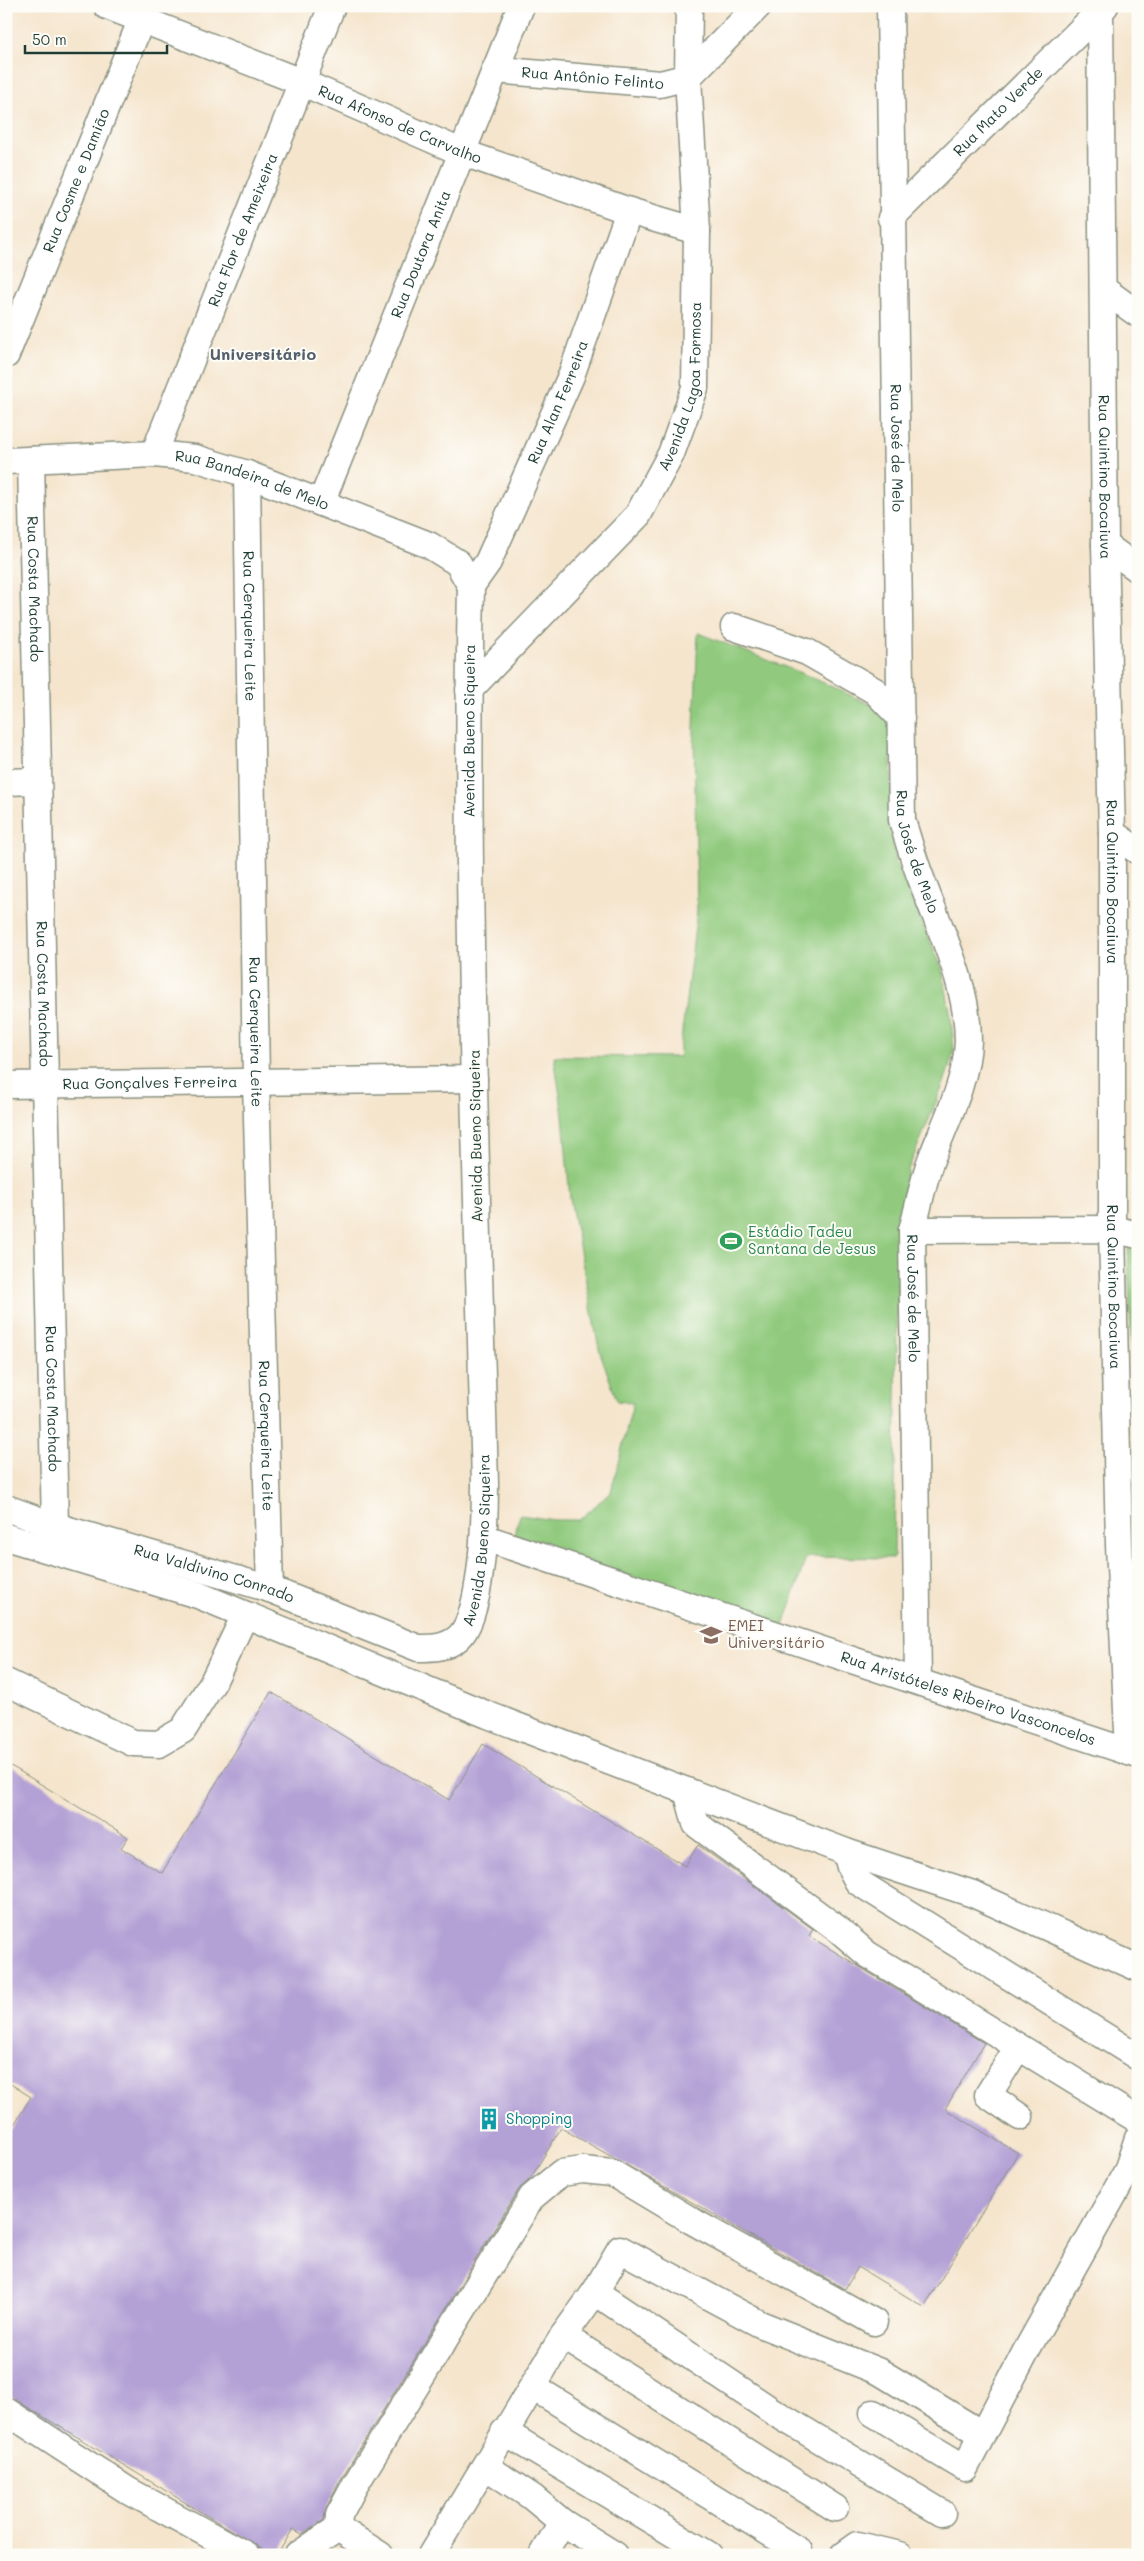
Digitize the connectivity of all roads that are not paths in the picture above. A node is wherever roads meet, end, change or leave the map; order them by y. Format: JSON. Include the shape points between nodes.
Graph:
{"nodes":[{"id":1,"x":107,"y":6,"type":"edge"},
{"id":2,"x":332,"y":6,"type":"edge"},
{"id":3,"x":521,"y":6,"type":"edge"},
{"id":4,"x":689,"y":6,"type":"edge"},
{"id":5,"x":758,"y":6,"type":"edge"},
{"id":6,"x":890,"y":6,"type":"edge"},
{"id":7,"x":1102,"y":9,"type":"edge"},
{"id":8,"x":144,"y":13,"type":"edge"},
{"id":9,"x":495,"y":70,"type":"junction"},
{"id":10,"x":688,"y":77,"type":"junction"},
{"id":11,"x":302,"y":82,"type":"junction"},
{"id":12,"x":461,"y":152,"type":"junction"},
{"id":13,"x":629,"y":212,"type":"junction"},
{"id":14,"x":891,"y":218,"type":"junction"},
{"id":15,"x":697,"y":231,"type":"junction"},
{"id":16,"x":1103,"y":289,"type":"junction"},
{"id":17,"x":1138,"y":314,"type":"edge"},
{"id":18,"x":6,"y":355,"type":"edge"},
{"id":19,"x":154,"y":454,"type":"junction"},
{"id":20,"x":19,"y":460,"type":"edge"},
{"id":21,"x":247,"y":474,"type":"junction"},
{"id":22,"x":321,"y":503,"type":"junction"},
{"id":23,"x":1105,"y":545,"type":"junction"},
{"id":24,"x":1138,"y":569,"type":"edge"},
{"id":25,"x":471,"y":586,"type":"junction"},
{"id":26,"x":734,"y":627,"type":"dead end"},
{"id":27,"x":469,"y":690,"type":"junction"},
{"id":28,"x":901,"y":718,"type":"junction"},
{"id":29,"x":37,"y":781,"type":"junction"},
{"id":30,"x":6,"y":782,"type":"edge"},
{"id":31,"x":1112,"y":833,"type":"junction"},
{"id":32,"x":1138,"y":851,"type":"edge"},
{"id":33,"x":474,"y":1080,"type":"junction"},
{"id":34,"x":256,"y":1082,"type":"junction"},
{"id":35,"x":6,"y":1085,"type":"edge"},
{"id":36,"x":45,"y":1085,"type":"junction"},
{"id":37,"x":1112,"y":1229,"type":"junction"},
{"id":38,"x":912,"y":1230,"type":"junction"},
{"id":39,"x":1138,"y":1235,"type":"edge"},
{"id":40,"x":6,"y":1508,"type":"edge"},
{"id":41,"x":1138,"y":1508,"type":"edge"},
{"id":42,"x":55,"y":1526,"type":"junction"},
{"id":43,"x":6,"y":1538,"type":"edge"},
{"id":44,"x":484,"y":1538,"type":"junction"},
{"id":45,"x":1119,"y":1545,"type":"junction"},
{"id":46,"x":270,"y":1589,"type":"junction"},
{"id":47,"x":245,"y":1615,"type":"junction"},
{"id":48,"x":418,"y":1648,"type":"joint"},
{"id":49,"x":918,"y":1681,"type":"junction"},
{"id":50,"x":6,"y":1682,"type":"edge"},
{"id":51,"x":1134,"y":1753,"type":"edge"},
{"id":52,"x":687,"y":1790,"type":"junction"},
{"id":53,"x":846,"y":1852,"type":"junction"},
{"id":54,"x":1138,"y":1968,"type":"edge"},
{"id":55,"x":1018,"y":2047,"type":"junction"},
{"id":56,"x":1138,"y":2057,"type":"edge"},
{"id":57,"x":1020,"y":2117,"type":"dead end"},
{"id":58,"x":1138,"y":2120,"type":"edge"},
{"id":59,"x":1138,"y":2138,"type":"edge"},
{"id":60,"x":595,"y":2292,"type":"junction"},
{"id":61,"x":874,"y":2322,"type":"dead end"},
{"id":62,"x":563,"y":2336,"type":"junction"},
{"id":63,"x":533,"y":2387,"type":"junction"},
{"id":64,"x":6,"y":2411,"type":"edge"},
{"id":65,"x":873,"y":2413,"type":"dead end"},
{"id":66,"x":504,"y":2432,"type":"junction"},
{"id":67,"x":982,"y":2434,"type":"junction"},
{"id":68,"x":485,"y":2466,"type":"junction"},
{"id":69,"x":835,"y":2508,"type":"dead end"},
{"id":70,"x":942,"y":2513,"type":"dead end"},
{"id":71,"x":562,"y":2522,"type":"junction"},
{"id":72,"x":338,"y":2528,"type":"junction"},
{"id":73,"x":799,"y":2551,"type":"dead end"},
{"id":74,"x":246,"y":2555,"type":"edge"},
{"id":75,"x":298,"y":2555,"type":"edge"},
{"id":76,"x":380,"y":2555,"type":"edge"},
{"id":77,"x":431,"y":2555,"type":"edge"},
{"id":78,"x":543,"y":2555,"type":"edge"},
{"id":79,"x":615,"y":2555,"type":"edge"},
{"id":80,"x":709,"y":2555,"type":"edge"},
{"id":81,"x":844,"y":2555,"type":"edge"},
{"id":82,"x":900,"y":2555,"type":"edge"}],
"edges":[{"from":1,"to":8,"type":"street","name":"Rua Afonso de Carvalho"},
{"from":2,"to":11,"type":"street","name":"Rua Flor de Ameixeira"},
{"from":3,"to":9,"type":"street","name":"Rua Doutora Anita"},
{"from":4,"to":10,"type":"street","name":"Avenida Lagoa Formosa"},
{"from":5,"to":10,"type":"street"},
{"from":6,"to":14,"type":"street","name":"Rua José de Melo"},
{"from":7,"to":14,"type":"street","name":"Rua Mato Verde"},
{"from":7,"to":16,"type":"street","name":"Rua Quintino Bocaiuva"},
{"from":8,"to":11,"type":"street","name":"Rua Afonso de Carvalho"},
{"from":8,"to":18,"type":"street","name":"Rua Cosme e Damião"},
{"from":9,"to":10,"type":"street","name":"Rua Antônio Felinto","via":[[660,84]]},
{"from":9,"to":12,"type":"street","name":"Rua Doutora Anita"},
{"from":10,"to":15,"type":"street","name":"Avenida Lagoa Formosa"},
{"from":11,"to":12,"type":"street","name":"Rua Afonso de Carvalho"},
{"from":11,"to":19,"type":"street","name":"Rua Flor de Ameixeira"},
{"from":12,"to":13,"type":"street","name":"Rua Afonso de Carvalho"},
{"from":12,"to":22,"type":"street","name":"Rua Doutora Anita"},
{"from":13,"to":15,"type":"street","name":"Rua Afonso de Carvalho"},
{"from":13,"to":25,"type":"street","name":"Rua Alan Ferreira","via":[[571,376],[488,562]]},
{"from":14,"to":28,"type":"street","name":"Rua José de Melo"},
{"from":15,"to":27,"type":"street","name":"Avenida Lagoa Formosa","via":[[695,388],[671,454],[638,515]]},
{"from":16,"to":17,"type":"street"},
{"from":16,"to":23,"type":"street","name":"Rua Quintino Bocaiuva"},
{"from":19,"to":20,"type":"street","name":"Rua Bandeira de Melo"},
{"from":19,"to":21,"type":"street","name":"Rua Bandeira de Melo","via":[[195,458]]},
{"from":20,"to":29,"type":"street","name":"Rua Costa Machado"},
{"from":21,"to":22,"type":"street","name":"Rua Bandeira de Melo"},
{"from":21,"to":34,"type":"street","name":"Rua Cerqueira Leite"},
{"from":22,"to":25,"type":"street","name":"Rua Bandeira de Melo","via":[[429,545],[458,563]]},
{"from":23,"to":24,"type":"street"},
{"from":23,"to":31,"type":"street","name":"Rua Quintino Bocaiuva"},
{"from":25,"to":27,"type":"street","name":"Avenida Bueno Siqueira"},
{"from":26,"to":28,"type":"street","via":[[807,652],[875,691]]},
{"from":27,"to":33,"type":"street","name":"Avenida Bueno Siqueira"},
{"from":28,"to":38,"type":"street","name":"Rua José de Melo","via":[[902,820],[961,987],[968,1042],[959,1088],[931,1158]]},
{"from":29,"to":30,"type":"street"},
{"from":29,"to":36,"type":"street","name":"Rua Costa Machado"},
{"from":31,"to":32,"type":"street"},
{"from":31,"to":37,"type":"street","name":"Rua Quintino Bocaiuva"},
{"from":33,"to":34,"type":"street","name":"Rua Gonçalves Ferreira"},
{"from":33,"to":44,"type":"street","name":"Avenida Bueno Siqueira"},
{"from":34,"to":36,"type":"street","name":"Rua Gonçalves Ferreira"},
{"from":34,"to":46,"type":"street","name":"Rua Cerqueira Leite"},
{"from":35,"to":36,"type":"street","name":"Rua Gonçalves Ferreira"},
{"from":36,"to":42,"type":"street","name":"Rua Costa Machado"},
{"from":37,"to":38,"type":"street"},
{"from":37,"to":39,"type":"street"},
{"from":37,"to":45,"type":"street","name":"Rua Quintino Bocaiuva"},
{"from":38,"to":49,"type":"street","name":"Rua José de Melo"},
{"from":40,"to":42,"type":"street","name":"Rua Valdivino Conrado"},
{"from":41,"to":45,"type":"street"},
{"from":42,"to":46,"type":"street","name":"Rua Valdivino Conrado"},
{"from":43,"to":47,"type":"street","via":[[198,1596]]},
{"from":44,"to":48,"type":"street","name":"Avenida Bueno Siqueira","via":[[471,1617],[460,1637],[439,1648]]},
{"from":44,"to":49,"type":"street","name":"Rua Aristóteles Ribeiro Vasconcelos"},
{"from":45,"to":51,"type":"street","name":"Rua Quintino Bocaiuva"},
{"from":46,"to":48,"type":"street","name":"Rua Valdivino Conrado"},
{"from":47,"to":50,"type":"street","via":[[213,1682],[183,1730],[160,1744],[133,1743]]},
{"from":47,"to":52,"type":"street","via":[[488,1715]]},
{"from":49,"to":51,"type":"street","name":"Rua Aristóteles Ribeiro Vasconcelos"},
{"from":52,"to":53,"type":"street"},
{"from":52,"to":55,"type":"street","via":[[696,1824],[867,1954]]},
{"from":53,"to":54,"type":"street","via":[[973,1894]]},
{"from":53,"to":56,"type":"street","via":[[858,1882]]},
{"from":55,"to":57,"type":"street","via":[[988,2095]]},
{"from":55,"to":58,"type":"street"},
{"from":59,"to":67,"type":"street","via":[[1127,2171]]},
{"from":60,"to":62,"type":"street"},
{"from":60,"to":67,"type":"street","via":[[620,2249],[760,2324],[880,2372]]},
{"from":60,"to":70,"type":"street","via":[[772,2411]]},
{"from":61,"to":72,"type":"street","via":[[612,2173],[583,2170],[561,2173],[532,2196],[355,2485],[339,2515]]},
{"from":62,"to":63,"type":"street"},
{"from":62,"to":69,"type":"street"},
{"from":63,"to":66,"type":"street"},
{"from":63,"to":73,"type":"street"},
{"from":64,"to":74,"type":"street","via":[[127,2490]]},
{"from":65,"to":67,"type":"street","via":[[964,2468]]},
{"from":66,"to":68,"type":"street"},
{"from":66,"to":80,"type":"street"},
{"from":68,"to":71,"type":"street","via":[[532,2497]]},
{"from":68,"to":77,"type":"street"},
{"from":71,"to":78,"type":"street"},
{"from":71,"to":79,"type":"street"},
{"from":72,"to":75,"type":"street"},
{"from":72,"to":76,"type":"street"},
{"from":81,"to":82,"type":"street","via":[[858,2545]]}]}
